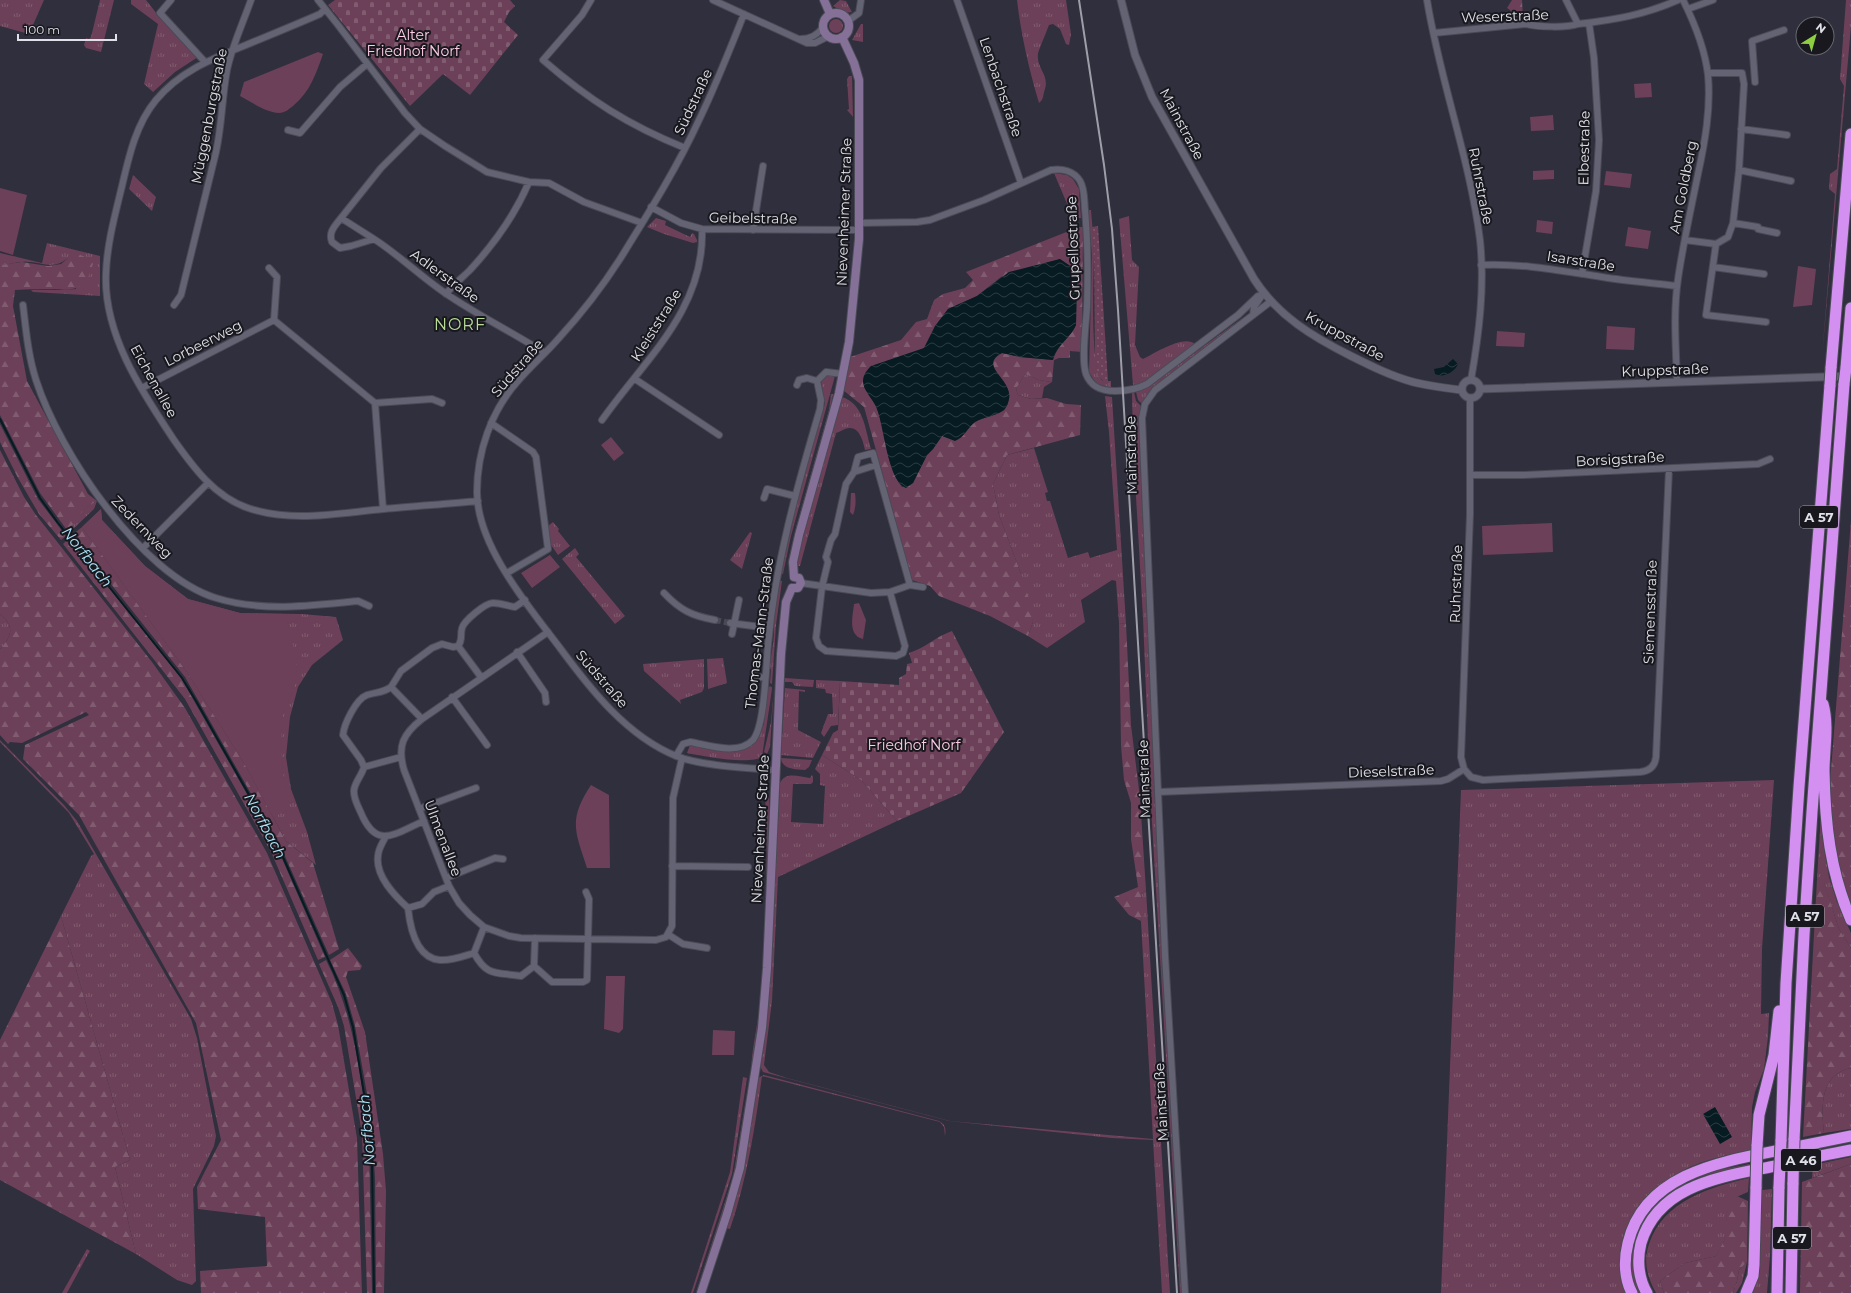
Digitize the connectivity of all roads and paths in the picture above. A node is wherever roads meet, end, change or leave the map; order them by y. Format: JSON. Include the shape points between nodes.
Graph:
{"nodes":[{"id":1,"x":172,"y":0,"type":"edge"},
{"id":2,"x":251,"y":0,"type":"edge"},
{"id":3,"x":318,"y":0,"type":"edge"},
{"id":4,"x":591,"y":0,"type":"edge"},
{"id":5,"x":714,"y":0,"type":"edge"},
{"id":6,"x":824,"y":0,"type":"edge"},
{"id":7,"x":860,"y":0,"type":"edge"},
{"id":8,"x":957,"y":0,"type":"edge"},
{"id":9,"x":1121,"y":0,"type":"edge"},
{"id":10,"x":1426,"y":0,"type":"edge"},
{"id":11,"x":1566,"y":0,"type":"edge"},
{"id":12,"x":1678,"y":0,"type":"edge"},
{"id":13,"x":1683,"y":0,"type":"edge"},
{"id":14,"x":1713,"y":0,"type":"edge"},
{"id":15,"x":325,"y":9,"type":"junction"},
{"id":16,"x":1688,"y":9,"type":"junction"},
{"id":17,"x":744,"y":14,"type":"junction"},
{"id":18,"x":830,"y":14,"type":"junction"},
{"id":19,"x":848,"y":20,"type":"junction"},
{"id":20,"x":1589,"y":23,"type":"junction"},
{"id":21,"x":1578,"y":24,"type":"junction"},
{"id":22,"x":823,"y":27,"type":"junction"},
{"id":23,"x":1784,"y":30,"type":"dead end"},
{"id":24,"x":1434,"y":32,"type":"junction"},
{"id":25,"x":829,"y":36,"type":"junction"},
{"id":26,"x":842,"y":37,"type":"junction"},
{"id":27,"x":797,"y":38,"type":"junction"},
{"id":28,"x":232,"y":51,"type":"junction"},
{"id":29,"x":206,"y":62,"type":"junction"},
{"id":30,"x":367,"y":64,"type":"junction"},
{"id":31,"x":1708,"y":73,"type":"junction"},
{"id":32,"x":1744,"y":84,"type":"junction"},
{"id":33,"x":420,"y":128,"type":"junction"},
{"id":34,"x":1741,"y":129,"type":"junction"},
{"id":35,"x":288,"y":130,"type":"dead end"},
{"id":36,"x":1851,"y":134,"type":"edge"},
{"id":37,"x":1787,"y":135,"type":"dead end"},
{"id":38,"x":685,"y":148,"type":"junction"},
{"id":39,"x":763,"y":166,"type":"dead end"},
{"id":40,"x":1739,"y":170,"type":"junction"},
{"id":41,"x":1791,"y":181,"type":"dead end"},
{"id":42,"x":529,"y":182,"type":"junction"},
{"id":43,"x":1022,"y":183,"type":"junction"},
{"id":44,"x":651,"y":207,"type":"junction"},
{"id":45,"x":341,"y":218,"type":"junction"},
{"id":46,"x":642,"y":223,"type":"junction"},
{"id":47,"x":1733,"y":223,"type":"junction"},
{"id":48,"x":859,"y":227,"type":"junction"},
{"id":49,"x":702,"y":230,"type":"junction"},
{"id":50,"x":753,"y":230,"type":"junction"},
{"id":51,"x":1777,"y":232,"type":"dead end"},
{"id":52,"x":374,"y":239,"type":"junction"},
{"id":53,"x":1685,"y":240,"type":"junction"},
{"id":54,"x":1716,"y":244,"type":"junction"},
{"id":55,"x":1481,"y":265,"type":"junction"},
{"id":56,"x":1713,"y":267,"type":"junction"},
{"id":57,"x":269,"y":268,"type":"dead end"},
{"id":58,"x":1582,"y":274,"type":"junction"},
{"id":59,"x":1764,"y":274,"type":"dead end"},
{"id":60,"x":1677,"y":286,"type":"junction"},
{"id":61,"x":446,"y":294,"type":"junction"},
{"id":62,"x":1264,"y":294,"type":"junction"},
{"id":63,"x":1270,"y":302,"type":"junction"},
{"id":64,"x":23,"y":305,"type":"dead end"},
{"id":65,"x":174,"y":305,"type":"dead end"},
{"id":66,"x":1851,"y":308,"type":"edge"},
{"id":67,"x":1238,"y":315,"type":"junction"},
{"id":68,"x":1253,"y":315,"type":"junction"},
{"id":69,"x":274,"y":320,"type":"junction"},
{"id":70,"x":1766,"y":322,"type":"dead end"},
{"id":71,"x":546,"y":352,"type":"junction"},
{"id":72,"x":843,"y":374,"type":"junction"},
{"id":73,"x":1847,"y":376,"type":"edge"},
{"id":74,"x":635,"y":379,"type":"junction"},
{"id":75,"x":1472,"y":380,"type":"junction"},
{"id":76,"x":817,"y":381,"type":"junction"},
{"id":77,"x":1677,"y":382,"type":"junction"},
{"id":78,"x":797,"y":385,"type":"dead end"},
{"id":79,"x":142,"y":388,"type":"junction"},
{"id":80,"x":1480,"y":389,"type":"junction"},
{"id":81,"x":1461,"y":390,"type":"junction"},
{"id":82,"x":1470,"y":399,"type":"junction"},
{"id":83,"x":375,"y":403,"type":"junction"},
{"id":84,"x":442,"y":403,"type":"dead end"},
{"id":85,"x":602,"y":420,"type":"dead end"},
{"id":86,"x":491,"y":423,"type":"junction"},
{"id":87,"x":719,"y":435,"type":"dead end"},
{"id":88,"x":1770,"y":459,"type":"dead end"},
{"id":89,"x":876,"y":465,"type":"junction"},
{"id":90,"x":1669,"y":469,"type":"junction"},
{"id":91,"x":854,"y":472,"type":"junction"},
{"id":92,"x":1470,"y":475,"type":"junction"},
{"id":93,"x":208,"y":483,"type":"junction"},
{"id":94,"x":795,"y":496,"type":"junction"},
{"id":95,"x":764,"y":498,"type":"dead end"},
{"id":96,"x":478,"y":501,"type":"junction"},
{"id":97,"x":383,"y":509,"type":"junction"},
{"id":98,"x":143,"y":548,"type":"junction"},
{"id":99,"x":507,"y":573,"type":"junction"},
{"id":100,"x":794,"y":577,"type":"junction"},
{"id":101,"x":801,"y":583,"type":"junction"},
{"id":102,"x":910,"y":585,"type":"junction"},
{"id":103,"x":822,"y":587,"type":"junction"},
{"id":104,"x":923,"y":587,"type":"dead end"},
{"id":105,"x":792,"y":588,"type":"junction"},
{"id":106,"x":890,"y":592,"type":"junction"},
{"id":107,"x":664,"y":593,"type":"dead end"},
{"id":108,"x":525,"y":600,"type":"junction"},
{"id":109,"x":739,"y":600,"type":"dead end"},
{"id":110,"x":369,"y":606,"type":"dead end"},
{"id":111,"x":715,"y":620,"type":"tunnel mouth"},
{"id":112,"x":732,"y":623,"type":"junction"},
{"id":113,"x":769,"y":628,"type":"junction"},
{"id":114,"x":548,"y":632,"type":"junction"},
{"id":115,"x":732,"y":634,"type":"dead end"},
{"id":116,"x":458,"y":646,"type":"junction"},
{"id":117,"x":517,"y":652,"type":"junction"},
{"id":118,"x":754,"y":676,"type":"dead end"},
{"id":119,"x":481,"y":677,"type":"junction"},
{"id":120,"x":765,"y":678,"type":"junction"},
{"id":121,"x":391,"y":687,"type":"junction"},
{"id":122,"x":1820,"y":692,"type":"junction"},
{"id":123,"x":452,"y":697,"type":"junction"},
{"id":124,"x":546,"y":702,"type":"dead end"},
{"id":125,"x":422,"y":719,"type":"junction"},
{"id":126,"x":680,"y":737,"type":"dead end"},
{"id":127,"x":683,"y":744,"type":"junction"},
{"id":128,"x":487,"y":745,"type":"dead end"},
{"id":129,"x":402,"y":757,"type":"junction"},
{"id":130,"x":679,"y":757,"type":"junction"},
{"id":131,"x":364,"y":767,"type":"junction"},
{"id":132,"x":775,"y":770,"type":"junction"},
{"id":133,"x":1464,"y":770,"type":"junction"},
{"id":134,"x":476,"y":788,"type":"dead end"},
{"id":135,"x":1158,"y":792,"type":"junction"},
{"id":136,"x":419,"y":809,"type":"junction"},
{"id":137,"x":424,"y":821,"type":"junction"},
{"id":138,"x":386,"y":836,"type":"junction"},
{"id":139,"x":503,"y":859,"type":"dead end"},
{"id":140,"x":672,"y":866,"type":"junction"},
{"id":141,"x":748,"y":867,"type":"dead end"},
{"id":142,"x":446,"y":878,"type":"junction"},
{"id":143,"x":449,"y":886,"type":"junction"},
{"id":144,"x":586,"y":892,"type":"dead end"},
{"id":145,"x":408,"y":908,"type":"junction"},
{"id":146,"x":1851,"y":920,"type":"edge"},
{"id":147,"x":484,"y":927,"type":"junction"},
{"id":148,"x":669,"y":935,"type":"junction"},
{"id":149,"x":535,"y":938,"type":"junction"},
{"id":150,"x":588,"y":938,"type":"junction"},
{"id":151,"x":707,"y":948,"type":"dead end"},
{"id":152,"x":474,"y":953,"type":"junction"},
{"id":153,"x":534,"y":966,"type":"junction"},
{"id":154,"x":1786,"y":983,"type":"junction"},
{"id":155,"x":1851,"y":1136,"type":"edge"},
{"id":156,"x":1851,"y":1150,"type":"edge"},
{"id":157,"x":701,"y":1293,"type":"edge"},
{"id":158,"x":1185,"y":1293,"type":"edge"},
{"id":159,"x":1632,"y":1293,"type":"edge"},
{"id":160,"x":1647,"y":1293,"type":"edge"},
{"id":161,"x":1746,"y":1293,"type":"edge"},
{"id":162,"x":1777,"y":1293,"type":"edge"},
{"id":163,"x":1791,"y":1293,"type":"edge"}],
"edges":[{"from":1,"to":29,"type":"street","via":[[160,13]]},
{"from":2,"to":28,"type":"street","name":"Müggenburgstraße"},
{"from":3,"to":15,"type":"street"},
{"from":4,"to":38,"type":"street","via":[[543,60],[567,82],[637,128]]},
{"from":5,"to":17,"type":"street"},
{"from":6,"to":18,"type":"main road"},
{"from":7,"to":19,"type":"street","via":[[859,13]]},
{"from":8,"to":43,"type":"street","name":"Lenbachstraße"},
{"from":9,"to":62,"type":"street","name":"Mainstraße","via":[[1136,55],[1152,97]]},
{"from":10,"to":24,"type":"street","name":"Ruhrstraße"},
{"from":11,"to":21,"type":"street","name":"Weserstraße"},
{"from":12,"to":20,"type":"street","name":"Weserstraße","via":[[1630,17]]},
{"from":13,"to":16,"type":"street","name":"Am Goldberg"},
{"from":14,"to":16,"type":"street"},
{"from":15,"to":28,"type":"street","name":"Eichenallee","via":[[320,14]]},
{"from":15,"to":30,"type":"street"},
{"from":16,"to":31,"type":"street","name":"Am Goldberg"},
{"from":17,"to":27,"type":"street"},
{"from":17,"to":38,"type":"street","name":"Südstraße","via":[[714,88]]},
{"from":18,"to":19,"type":"main road","via":[[840,14]]},
{"from":18,"to":22,"type":"main road"},
{"from":19,"to":26,"type":"main road","via":[[848,30]]},
{"from":20,"to":21,"type":"street","name":"Weserstraße"},
{"from":20,"to":58,"type":"street","name":"Elbestraße","via":[[1594,58],[1599,140],[1596,191]]},
{"from":21,"to":24,"type":"street","name":"Weserstraße","via":[[1570,27],[1519,24]]},
{"from":22,"to":25,"type":"main road"},
{"from":22,"to":27,"type":"street","via":[[820,32],[809,38]]},
{"from":23,"to":32,"type":"street","via":[[1752,41],[1756,82]]},
{"from":24,"to":55,"type":"street","name":"Ruhrstraße","via":[[1469,178]]},
{"from":25,"to":26,"type":"main road"},
{"from":25,"to":27,"type":"street","via":[[812,43]]},
{"from":26,"to":48,"type":"main road","name":"Nievenheimer Straße","via":[[859,80]]},
{"from":28,"to":29,"type":"street","name":"Eichenallee"},
{"from":28,"to":65,"type":"street","name":"Müggenburgstraße","via":[[227,69],[216,152],[181,295]]},
{"from":29,"to":79,"type":"street","name":"Eichenallee","via":[[189,70],[172,83],[156,99],[143,120],[129,156],[110,234],[106,276],[111,315],[117,337]]},
{"from":30,"to":33,"type":"street"},
{"from":30,"to":35,"type":"street","via":[[340,87],[300,133]]},
{"from":31,"to":32,"type":"street","via":[[1742,73]]},
{"from":31,"to":53,"type":"street","name":"Am Goldberg","via":[[1706,125]]},
{"from":32,"to":34,"type":"street"},
{"from":33,"to":42,"type":"street","via":[[487,172]]},
{"from":33,"to":45,"type":"street","via":[[381,168]]},
{"from":34,"to":37,"type":"street"},
{"from":34,"to":40,"type":"street"},
{"from":36,"to":154,"type":"highway","number":"A 57","bridge":true,"via":[[1809,642]]},
{"from":38,"to":44,"type":"street","name":"Südstraße"},
{"from":39,"to":50,"type":"street"},
{"from":40,"to":41,"type":"street"},
{"from":40,"to":47,"type":"street"},
{"from":42,"to":46,"type":"street","via":[[549,183],[580,200]]},
{"from":42,"to":61,"type":"street","via":[[518,207],[501,233]]},
{"from":43,"to":48,"type":"street","name":"Grupellostraße","via":[[930,220]]},
{"from":43,"to":67,"type":"street","name":"Grupellostraße","via":[[1055,169],[1069,171],[1082,183],[1088,287],[1085,368],[1094,386],[1104,391],[1112,391],[1133,390],[1147,384]]},
{"from":44,"to":46,"type":"street","name":"Südstraße"},
{"from":44,"to":49,"type":"street","name":"Geibelstraße","via":[[681,223]]},
{"from":45,"to":52,"type":"street","name":"Adlerstraße"},
{"from":45,"to":52,"type":"street","via":[[330,235],[337,247],[345,248]]},
{"from":46,"to":71,"type":"street","name":"Südstraße","via":[[591,301]]},
{"from":47,"to":51,"type":"street"},
{"from":47,"to":54,"type":"street","via":[[1724,242]]},
{"from":48,"to":50,"type":"street","name":"Geibelstraße"},
{"from":48,"to":72,"type":"main road","name":"Nievenheimer Straße","via":[[849,342]]},
{"from":49,"to":50,"type":"street","name":"Geibelstraße"},
{"from":49,"to":74,"type":"street","name":"Kleiststraße","via":[[700,261],[690,294],[655,353]]},
{"from":52,"to":61,"type":"street","name":"Adlerstraße"},
{"from":53,"to":54,"type":"street"},
{"from":53,"to":60,"type":"street","name":"Am Goldberg"},
{"from":54,"to":56,"type":"street"},
{"from":55,"to":58,"type":"street","name":"Isarstraße","via":[[1534,266]]},
{"from":55,"to":75,"type":"street","name":"Ruhrstraße","via":[[1478,334]]},
{"from":56,"to":59,"type":"street"},
{"from":56,"to":70,"type":"street","via":[[1706,315]]},
{"from":57,"to":69,"type":"street","via":[[277,277],[278,284]]},
{"from":58,"to":60,"type":"street","name":"Isarstraße"},
{"from":60,"to":77,"type":"street","name":"Am Goldberg"},
{"from":61,"to":71,"type":"street","name":"Adlerstraße"},
{"from":62,"to":63,"type":"street","name":"Mainstraße"},
{"from":62,"to":67,"type":"street","via":[[1258,296]]},
{"from":62,"to":68,"type":"street","name":"Mainstraße","via":[[1254,307]]},
{"from":63,"to":68,"type":"street","name":"Mainstraße"},
{"from":63,"to":81,"type":"street","name":"Kruppstraße","via":[[1287,318],[1312,335],[1380,370],[1414,382]]},
{"from":64,"to":98,"type":"street","name":"Zedernweg","via":[[32,368],[64,443],[102,503]]},
{"from":66,"to":73,"type":"highway","number":"A 57"},
{"from":67,"to":68,"type":"street"},
{"from":68,"to":135,"type":"street","name":"Mainstraße","via":[[1155,390],[1147,399],[1142,413]]},
{"from":69,"to":79,"type":"street","name":"Lorbeerweg"},
{"from":69,"to":83,"type":"street"},
{"from":71,"to":86,"type":"street","name":"Südstraße","via":[[511,390]]},
{"from":72,"to":76,"type":"street","via":[[826,372]]},
{"from":72,"to":100,"type":"main road","name":"Nievenheimer Straße","via":[[799,535],[793,562]]},
{"from":73,"to":77,"type":"street","name":"Kruppstraße"},
{"from":73,"to":122,"type":"highway","number":"A 57"},
{"from":74,"to":85,"type":"street","name":"Kleiststraße"},
{"from":74,"to":87,"type":"street"},
{"from":75,"to":80,"type":"street"},
{"from":75,"to":81,"type":"street","via":[[1463,384]]},
{"from":76,"to":78,"type":"street","via":[[805,378],[799,380]]},
{"from":76,"to":94,"type":"street","name":"Thomas-Mann-Straße","via":[[820,409]]},
{"from":77,"to":80,"type":"street","name":"Kruppstraße"},
{"from":79,"to":93,"type":"street","name":"Eichenallee","via":[[184,453]]},
{"from":80,"to":82,"type":"street","via":[[1476,397]]},
{"from":81,"to":82,"type":"street"},
{"from":82,"to":92,"type":"street","name":"Ruhrstraße"},
{"from":83,"to":84,"type":"street","via":[[432,399]]},
{"from":83,"to":97,"type":"street"},
{"from":86,"to":96,"type":"street","name":"Südstraße","via":[[483,450],[477,490]]},
{"from":86,"to":99,"type":"street","via":[[533,452],[536,457],[548,549]]},
{"from":88,"to":90,"type":"street","name":"Borsigstraße","via":[[1758,464]]},
{"from":89,"to":91,"type":"street"},
{"from":89,"to":91,"type":"street","via":[[873,454],[858,457]]},
{"from":89,"to":102,"type":"street"},
{"from":90,"to":92,"type":"street","name":"Borsigstraße"},
{"from":90,"to":133,"type":"street","name":"Siemensstraße","via":[[1656,757],[1653,767],[1640,772],[1483,780],[1471,777]]},
{"from":91,"to":103,"type":"street","via":[[846,484],[835,534],[826,557],[828,562]]},
{"from":92,"to":133,"type":"street","name":"Ruhrstraße","via":[[1461,757]]},
{"from":93,"to":97,"type":"street","name":"Eichenallee","via":[[248,509],[275,515],[316,516]]},
{"from":93,"to":98,"type":"street"},
{"from":94,"to":95,"type":"street","via":[[767,486]]},
{"from":94,"to":113,"type":"street","name":"Thomas-Mann-Straße","via":[[780,559]]},
{"from":96,"to":97,"type":"street","name":"Eichenallee"},
{"from":96,"to":99,"type":"street","name":"Südstraße","via":[[485,533]]},
{"from":98,"to":110,"type":"street","name":"Zedernweg","via":[[197,591],[231,602],[285,606],[358,601]]},
{"from":99,"to":108,"type":"street","name":"Südstraße"},
{"from":100,"to":101,"type":"main road","via":[[799,578]]},
{"from":100,"to":105,"type":"main road","name":"Nievenheimer Straße","via":[[789,581]]},
{"from":101,"to":103,"type":"street"},
{"from":101,"to":105,"type":"main road","via":[[798,588]]},
{"from":102,"to":104,"type":"street"},
{"from":102,"to":106,"type":"street"},
{"from":103,"to":106,"type":"street","via":[[859,593]]},
{"from":103,"to":106,"type":"street","via":[[816,638],[820,648],[826,651],[900,656],[905,646]]},
{"from":105,"to":132,"type":"main road","name":"Nievenheimer Straße","via":[[787,598],[785,613]]},
{"from":107,"to":111,"type":"street","via":[[690,614]]},
{"from":108,"to":114,"type":"street","name":"Südstraße"},
{"from":108,"to":116,"type":"street","via":[[515,607],[488,604],[466,622],[462,629],[462,642]]},
{"from":109,"to":112,"type":"street"},
{"from":112,"to":113,"type":"street"},
{"from":112,"to":115,"type":"street"},
{"from":113,"to":120,"type":"street","name":"Thomas-Mann-Straße"},
{"from":114,"to":117,"type":"street","name":"Ulmenallee"},
{"from":114,"to":130,"type":"street","name":"Südstraße","via":[[587,684],[614,712],[646,738]]},
{"from":116,"to":119,"type":"street"},
{"from":116,"to":121,"type":"street","via":[[442,644],[432,648],[401,671]]},
{"from":117,"to":119,"type":"street","name":"Ulmenallee"},
{"from":117,"to":124,"type":"street","via":[[545,693]]},
{"from":118,"to":120,"type":"street"},
{"from":119,"to":123,"type":"street","name":"Ulmenallee"},
{"from":120,"to":127,"type":"street","name":"Thomas-Mann-Straße","via":[[760,725],[750,742],[734,748],[690,742]]},
{"from":121,"to":125,"type":"street"},
{"from":121,"to":131,"type":"street","via":[[359,701],[344,732],[345,739]]},
{"from":122,"to":146,"type":"highway","via":[[1826,722],[1825,785],[1829,846],[1843,902]]},
{"from":122,"to":163,"type":"highway","number":"A 57","bridge":true,"via":[[1794,1140]]},
{"from":123,"to":125,"type":"street","name":"Ulmenallee"},
{"from":123,"to":128,"type":"street"},
{"from":125,"to":129,"type":"street","name":"Ulmenallee","via":[[406,734],[402,745]]},
{"from":126,"to":127,"type":"street"},
{"from":127,"to":130,"type":"street"},
{"from":129,"to":131,"type":"street"},
{"from":129,"to":136,"type":"street","name":"Ulmenallee","via":[[404,770]]},
{"from":130,"to":132,"type":"street","name":"Südstraße"},
{"from":130,"to":140,"type":"street","via":[[673,798]]},
{"from":131,"to":138,"type":"street","via":[[355,788],[355,799],[370,830],[378,836]]},
{"from":132,"to":157,"type":"main road","name":"Nievenheimer Straße","via":[[762,1028],[739,1175]]},
{"from":133,"to":135,"type":"street","name":"Dieselstraße","via":[[1440,781]]},
{"from":134,"to":136,"type":"street"},
{"from":135,"to":158,"type":"street","name":"Mainstraße"},
{"from":136,"to":137,"type":"street","name":"Ulmenallee"},
{"from":137,"to":138,"type":"street"},
{"from":137,"to":142,"type":"street","name":"Ulmenallee"},
{"from":138,"to":145,"type":"street","via":[[378,854],[379,867],[391,891]]},
{"from":139,"to":142,"type":"street","via":[[495,858]]},
{"from":140,"to":141,"type":"street"},
{"from":140,"to":148,"type":"street","via":[[672,926]]},
{"from":142,"to":143,"type":"street","name":"Ulmenallee"},
{"from":143,"to":145,"type":"street","via":[[434,892],[422,904]]},
{"from":143,"to":147,"type":"street","name":"Ulmenallee","via":[[459,903]]},
{"from":144,"to":150,"type":"street","via":[[589,899]]},
{"from":145,"to":152,"type":"street","via":[[412,935],[429,956],[444,960]]},
{"from":147,"to":149,"type":"street","name":"Ulmenallee","via":[[510,936]]},
{"from":147,"to":152,"type":"street"},
{"from":148,"to":150,"type":"street","name":"Ulmenallee","via":[[656,940]]},
{"from":148,"to":151,"type":"street","via":[[683,944]]},
{"from":149,"to":150,"type":"street","name":"Ulmenallee"},
{"from":149,"to":153,"type":"street"},
{"from":150,"to":153,"type":"street","via":[[586,981],[552,982]]},
{"from":152,"to":153,"type":"street","via":[[481,966],[490,971],[520,976]]},
{"from":154,"to":161,"type":"highway","bridge":true,"via":[[1778,1016],[1774,1055],[1760,1109],[1754,1264],[1753,1276]]},
{"from":154,"to":162,"type":"highway","number":"A 57","bridge":true},
{"from":155,"to":159,"type":"highway","via":[[1709,1166],[1667,1187],[1644,1209],[1629,1237],[1625,1259]]},
{"from":156,"to":160,"type":"highway","number":"A 46","via":[[1721,1177],[1697,1184],[1678,1195],[1663,1208],[1642,1239],[1638,1261]]}]}
